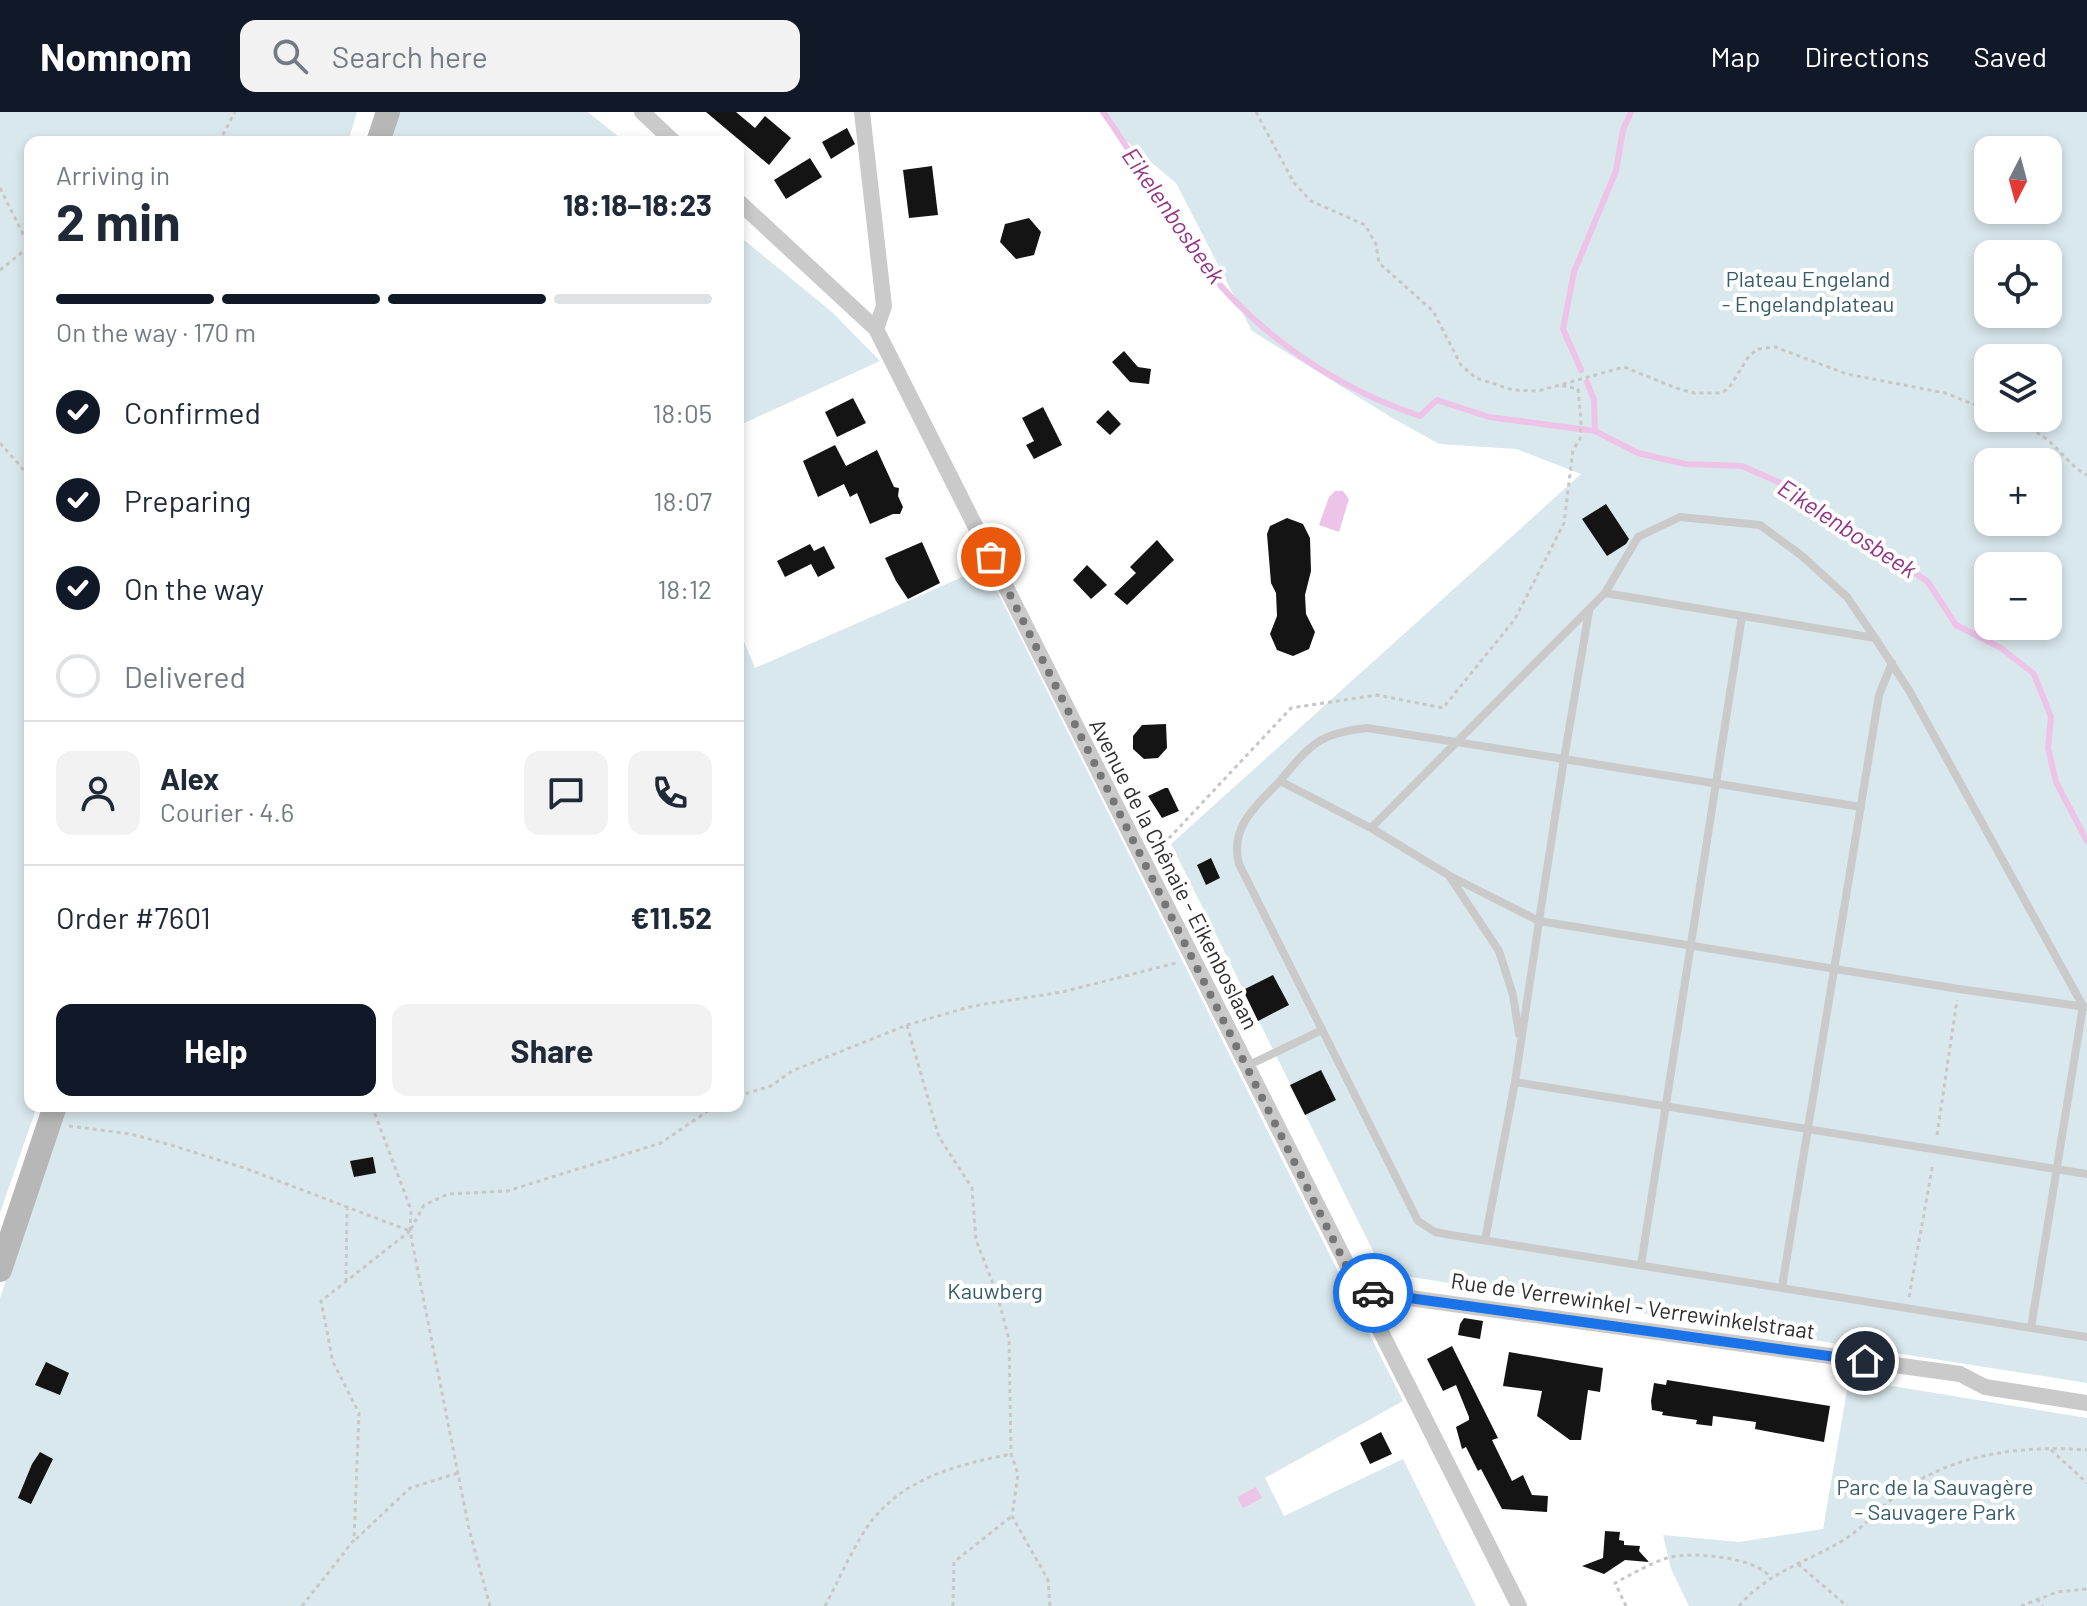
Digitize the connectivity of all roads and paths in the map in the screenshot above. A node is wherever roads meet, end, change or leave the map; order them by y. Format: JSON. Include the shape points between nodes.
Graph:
{"nodes":[{"id":1,"x":235,"y":112,"type":"edge"},
{"id":2,"x":388,"y":112,"type":"edge"},
{"id":3,"x":642,"y":112,"type":"edge"},
{"id":4,"x":862,"y":112,"type":"edge"},
{"id":5,"x":1256,"y":112,"type":"edge"},
{"id":6,"x":222,"y":136,"type":"edge"},
{"id":7,"x":380,"y":136,"type":"edge"},
{"id":8,"x":668,"y":136,"type":"edge"},
{"id":9,"x":0,"y":188,"type":"edge"},
{"id":10,"x":744,"y":207,"type":"edge"},
{"id":11,"x":24,"y":234,"type":"edge"},
{"id":12,"x":24,"y":251,"type":"edge"},
{"id":13,"x":0,"y":270,"type":"edge"},
{"id":14,"x":876,"y":329,"type":"junction"},
{"id":15,"x":1556,"y":385,"type":"junction"},
{"id":16,"x":1974,"y":404,"type":"edge"},
{"id":17,"x":2035,"y":432,"type":"edge"},
{"id":18,"x":0,"y":443,"type":"edge"},
{"id":19,"x":24,"y":470,"type":"edge"},
{"id":20,"x":2087,"y":475,"type":"edge"},
{"id":21,"x":1605,"y":593,"type":"junction"},
{"id":22,"x":1589,"y":611,"type":"junction"},
{"id":23,"x":1742,"y":616,"type":"junction"},
{"id":24,"x":1875,"y":638,"type":"junction"},
{"id":25,"x":1892,"y":663,"type":"junction"},
{"id":26,"x":1457,"y":742,"type":"junction"},
{"id":27,"x":1564,"y":759,"type":"junction"},
{"id":28,"x":1280,"y":781,"type":"junction"},
{"id":29,"x":1716,"y":784,"type":"junction"},
{"id":30,"x":1861,"y":807,"type":"junction"},
{"id":31,"x":1371,"y":828,"type":"junction"},
{"id":32,"x":1145,"y":865,"type":"junction"},
{"id":33,"x":1450,"y":876,"type":"junction"},
{"id":34,"x":1539,"y":921,"type":"junction"},
{"id":35,"x":1692,"y":946,"type":"junction"},
{"id":36,"x":1192,"y":959,"type":"junction"},
{"id":37,"x":1835,"y":969,"type":"junction"},
{"id":38,"x":2085,"y":1006,"type":"edge"},
{"id":39,"x":907,"y":1025,"type":"junction"},
{"id":40,"x":1322,"y":1030,"type":"junction"},
{"id":41,"x":1520,"y":1043,"type":"junction"},
{"id":42,"x":1246,"y":1067,"type":"junction"},
{"id":43,"x":1515,"y":1082,"type":"junction"},
{"id":44,"x":744,"y":1094,"type":"edge"},
{"id":45,"x":1665,"y":1106,"type":"junction"},
{"id":46,"x":374,"y":1112,"type":"edge"},
{"id":47,"x":706,"y":1112,"type":"edge"},
{"id":48,"x":52,"y":1115,"type":"edge"},
{"id":49,"x":1809,"y":1129,"type":"junction"},
{"id":50,"x":2057,"y":1169,"type":"junction"},
{"id":51,"x":2087,"y":1174,"type":"edge"},
{"id":52,"x":347,"y":1207,"type":"junction"},
{"id":53,"x":410,"y":1231,"type":"junction"},
{"id":54,"x":1485,"y":1240,"type":"junction"},
{"id":55,"x":1641,"y":1265,"type":"junction"},
{"id":56,"x":0,"y":1270,"type":"edge"},
{"id":57,"x":346,"y":1282,"type":"junction"},
{"id":58,"x":1782,"y":1287,"type":"junction"},
{"id":59,"x":1359,"y":1291,"type":"junction"},
{"id":60,"x":2031,"y":1328,"type":"junction"},
{"id":61,"x":2087,"y":1337,"type":"edge"},
{"id":62,"x":2087,"y":1403,"type":"edge"},
{"id":63,"x":2050,"y":1449,"type":"junction"},
{"id":64,"x":2087,"y":1450,"type":"edge"},
{"id":65,"x":1011,"y":1454,"type":"junction"},
{"id":66,"x":458,"y":1473,"type":"junction"},
{"id":67,"x":2087,"y":1483,"type":"edge"},
{"id":68,"x":1012,"y":1516,"type":"junction"},
{"id":69,"x":354,"y":1540,"type":"junction"},
{"id":70,"x":1798,"y":1564,"type":"junction"},
{"id":71,"x":1770,"y":1577,"type":"junction"},
{"id":72,"x":2087,"y":1589,"type":"edge"},
{"id":73,"x":2037,"y":1599,"type":"junction"},
{"id":74,"x":302,"y":1606,"type":"edge"},
{"id":75,"x":490,"y":1606,"type":"edge"},
{"id":76,"x":825,"y":1606,"type":"edge"},
{"id":77,"x":953,"y":1606,"type":"edge"},
{"id":78,"x":1050,"y":1606,"type":"edge"},
{"id":79,"x":1519,"y":1606,"type":"edge"},
{"id":80,"x":1626,"y":1606,"type":"edge"},
{"id":81,"x":1739,"y":1606,"type":"edge"},
{"id":82,"x":1847,"y":1606,"type":"edge"},
{"id":83,"x":2021,"y":1606,"type":"edge"},
{"id":84,"x":2043,"y":1606,"type":"edge"}],
"edges":[{"from":1,"to":6,"type":"path"},
{"from":2,"to":7,"type":"street"},
{"from":3,"to":8,"type":"street"},
{"from":4,"to":14,"type":"street","via":[[884,306]]},
{"from":5,"to":15,"type":"path","via":[[1294,183],[1311,201],[1365,225],[1379,263],[1433,311],[1461,365],[1476,378],[1513,390]]},
{"from":9,"to":11,"type":"path"},
{"from":10,"to":14,"type":"street","name":"Avenue de la Chênaie - Eikenboslaan"},
{"from":12,"to":13,"type":"path"},
{"from":14,"to":32,"type":"street","name":"Avenue de la Chênaie - Eikenboslaan"},
{"from":15,"to":16,"type":"path","via":[[1624,367],[1694,393],[1721,393],[1749,356],[1775,347],[1847,374],[1945,393]]},
{"from":15,"to":32,"type":"path","via":[[1578,389],[1581,421],[1564,523],[1515,619],[1443,708],[1377,695],[1291,708]]},
{"from":17,"to":20,"type":"path"},
{"from":18,"to":19,"type":"path"},
{"from":21,"to":22,"type":"lane"},
{"from":21,"to":23,"type":"lane"},
{"from":21,"to":24,"type":"lane","via":[[1638,537],[1680,517],[1760,525],[1847,597]]},
{"from":22,"to":26,"type":"lane"},
{"from":22,"to":27,"type":"lane"},
{"from":23,"to":24,"type":"lane"},
{"from":23,"to":29,"type":"lane"},
{"from":24,"to":25,"type":"lane"},
{"from":25,"to":30,"type":"lane","via":[[1879,695]]},
{"from":25,"to":38,"type":"lane"},
{"from":26,"to":27,"type":"lane"},
{"from":26,"to":28,"type":"lane","via":[[1367,728],[1341,731],[1319,739]]},
{"from":26,"to":31,"type":"lane"},
{"from":27,"to":29,"type":"lane"},
{"from":27,"to":34,"type":"lane"},
{"from":28,"to":31,"type":"lane"},
{"from":28,"to":40,"type":"lane","via":[[1242,824],[1236,852]]},
{"from":29,"to":30,"type":"lane"},
{"from":29,"to":35,"type":"lane"},
{"from":30,"to":37,"type":"lane"},
{"from":31,"to":33,"type":"lane"},
{"from":32,"to":36,"type":"street","name":"Avenue de la Chênaie - Eikenboslaan"},
{"from":33,"to":34,"type":"lane"},
{"from":33,"to":41,"type":"lane","via":[[1499,951]]},
{"from":34,"to":35,"type":"lane"},
{"from":34,"to":41,"type":"lane"},
{"from":35,"to":37,"type":"lane"},
{"from":35,"to":45,"type":"lane"},
{"from":36,"to":39,"type":"path"},
{"from":36,"to":42,"type":"street","name":"Avenue de la Chênaie - Eikenboslaan"},
{"from":37,"to":38,"type":"lane"},
{"from":37,"to":49,"type":"lane"},
{"from":38,"to":50,"type":"lane"},
{"from":39,"to":44,"type":"path"},
{"from":39,"to":65,"type":"path","via":[[939,1137],[972,1188],[976,1240],[1009,1339]]},
{"from":40,"to":42,"type":"lane"},
{"from":40,"to":54,"type":"lane","via":[[1418,1221],[1435,1232]]},
{"from":41,"to":43,"type":"lane"},
{"from":42,"to":59,"type":"street","name":"Avenue de la Chênaie - Eikenboslaan"},
{"from":43,"to":45,"type":"lane"},
{"from":43,"to":54,"type":"lane"},
{"from":45,"to":49,"type":"lane"},
{"from":45,"to":55,"type":"lane"},
{"from":46,"to":53,"type":"path","via":[[411,1210]]},
{"from":47,"to":53,"type":"path","via":[[661,1143],[507,1191],[448,1194],[424,1205]]},
{"from":48,"to":52,"type":"path","via":[[171,1145]]},
{"from":48,"to":56,"type":"street"},
{"from":49,"to":50,"type":"lane"},
{"from":49,"to":58,"type":"lane"},
{"from":50,"to":51,"type":"lane"},
{"from":50,"to":60,"type":"lane"},
{"from":52,"to":53,"type":"path"},
{"from":52,"to":57,"type":"path"},
{"from":53,"to":57,"type":"path"},
{"from":53,"to":66,"type":"path"},
{"from":54,"to":55,"type":"lane"},
{"from":55,"to":58,"type":"lane"},
{"from":57,"to":69,"type":"path","via":[[321,1301],[333,1362],[359,1413]]},
{"from":58,"to":60,"type":"lane"},
{"from":59,"to":62,"type":"street","name":"Rue de Verrewinkel - Verrewinkelstraat","via":[[1960,1374],[1985,1387]]},
{"from":59,"to":79,"type":"street","name":"Avenue de la Chênaie - Eikenboslaan"},
{"from":60,"to":61,"type":"lane"},
{"from":63,"to":64,"type":"path"},
{"from":63,"to":67,"type":"path"},
{"from":63,"to":70,"type":"path","via":[[1973,1458],[1929,1475],[1895,1496],[1850,1537]]},
{"from":65,"to":68,"type":"path","via":[[1018,1474]]},
{"from":65,"to":76,"type":"path","via":[[931,1475],[899,1493],[871,1520]]},
{"from":66,"to":69,"type":"path","via":[[410,1488]]},
{"from":66,"to":75,"type":"path"},
{"from":68,"to":77,"type":"path","via":[[954,1562]]},
{"from":68,"to":78,"type":"path","via":[[1048,1580]]},
{"from":69,"to":74,"type":"path"},
{"from":70,"to":71,"type":"path"},
{"from":70,"to":82,"type":"path"},
{"from":71,"to":80,"type":"path","via":[[1763,1568],[1743,1562],[1681,1555],[1615,1583]]},
{"from":71,"to":81,"type":"path"},
{"from":72,"to":73,"type":"path"},
{"from":73,"to":83,"type":"path"},
{"from":73,"to":84,"type":"path"}]}
